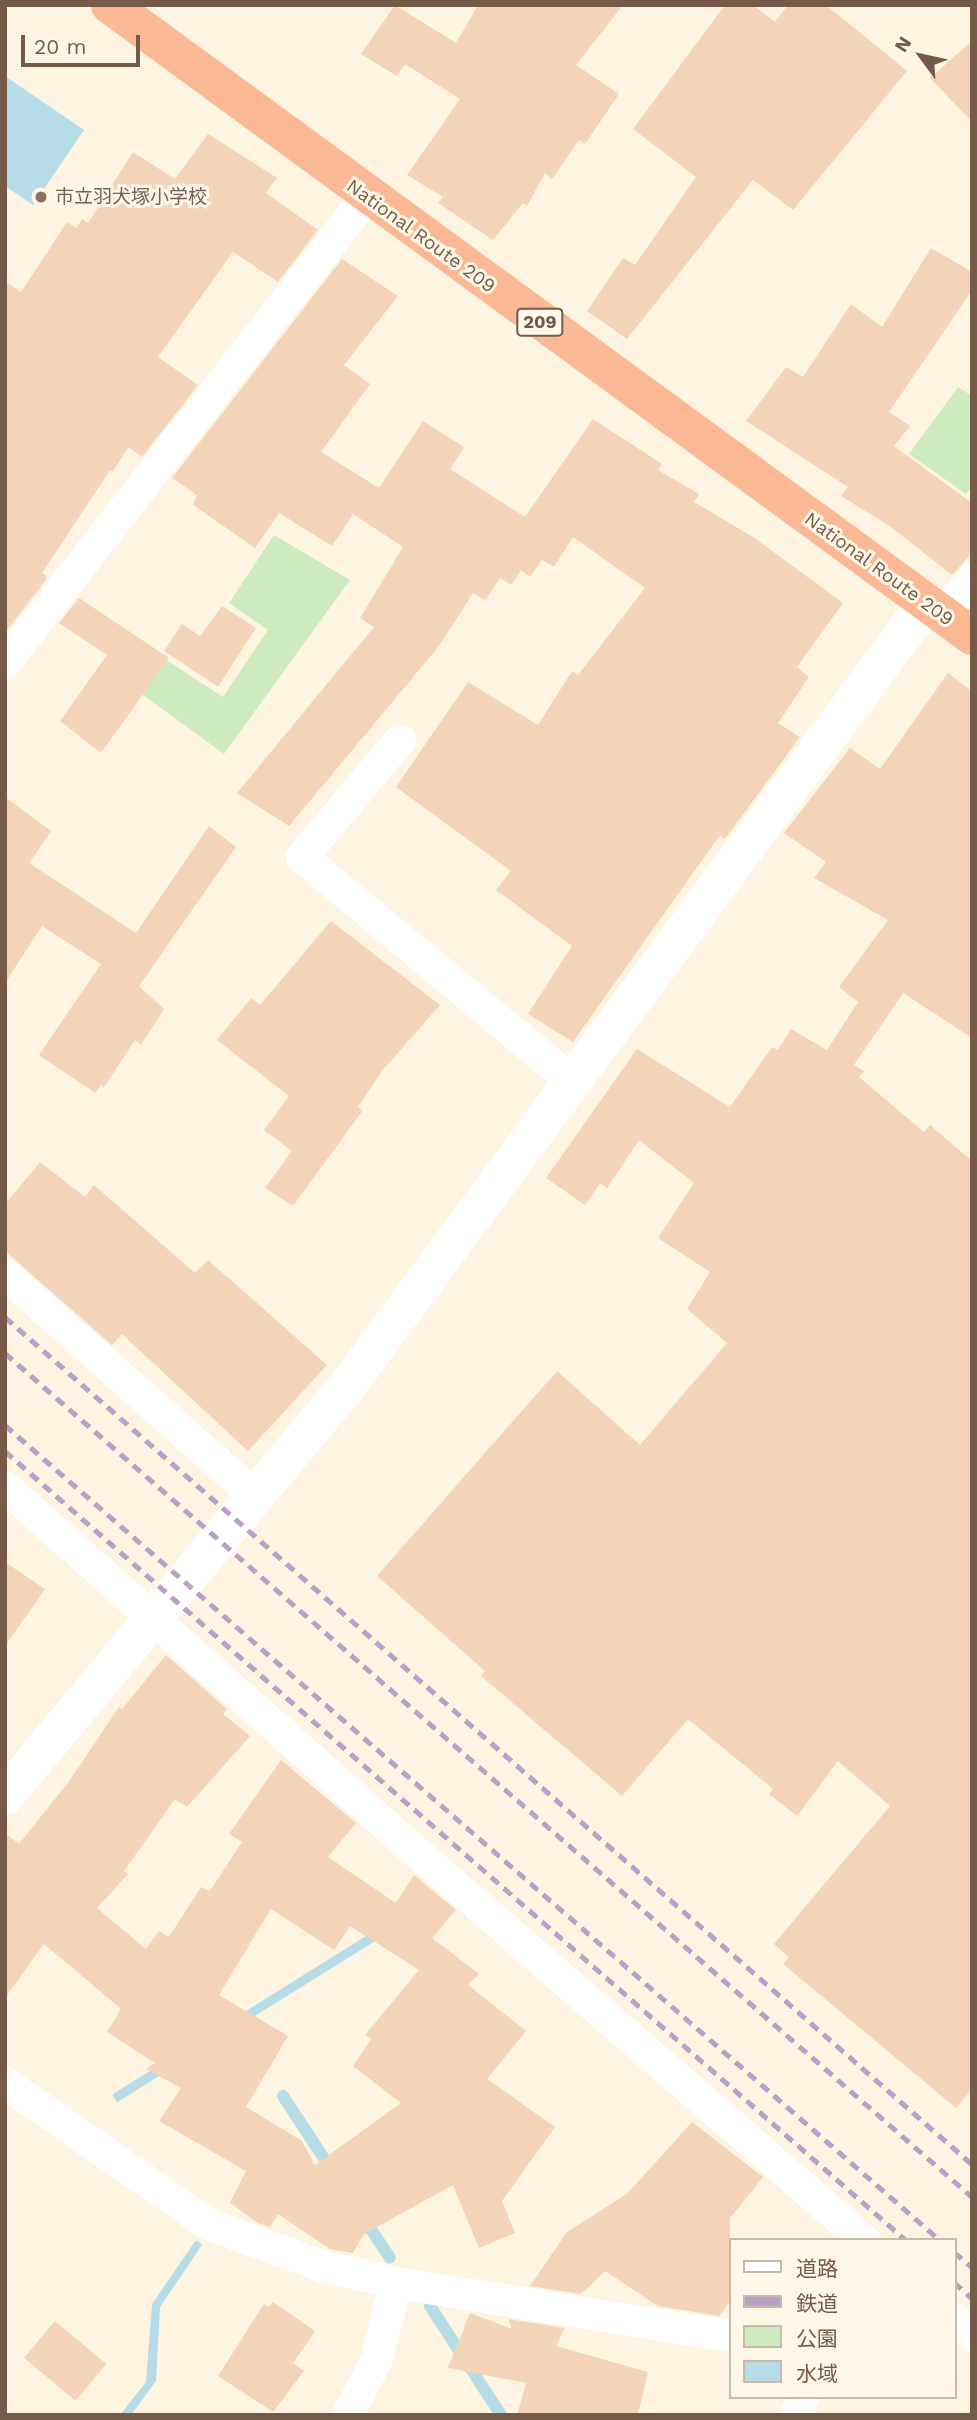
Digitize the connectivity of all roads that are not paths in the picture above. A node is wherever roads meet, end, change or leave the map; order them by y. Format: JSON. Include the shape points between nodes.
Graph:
{"nodes":[{"id":1,"x":110,"y":5,"type":"edge"},
{"id":2,"x":366,"y":198,"type":"junction"},
{"id":3,"x":972,"y":579,"type":"edge"},
{"id":4,"x":947,"y":619,"type":"edge"},
{"id":5,"x":5,"y":663,"type":"edge"},
{"id":6,"x":400,"y":740,"type":"dead end"},
{"id":7,"x":573,"y":1082,"type":"junction"},
{"id":8,"x":5,"y":1274,"type":"edge"},
{"id":9,"x":5,"y":1487,"type":"edge"},
{"id":10,"x":256,"y":1497,"type":"junction"},
{"id":11,"x":155,"y":1619,"type":"junction"},
{"id":12,"x":5,"y":1796,"type":"edge"},
{"id":13,"x":5,"y":2083,"type":"edge"},
{"id":14,"x":862,"y":2238,"type":"edge"},
{"id":15,"x":396,"y":2283,"type":"junction"},
{"id":16,"x":956,"y":2321,"type":"edge"},
{"id":17,"x":972,"y":2335,"type":"edge"},
{"id":18,"x":729,"y":2336,"type":"edge"},
{"id":19,"x":803,"y":2399,"type":"edge"},
{"id":20,"x":348,"y":2415,"type":"edge"},
{"id":21,"x":796,"y":2415,"type":"edge"}],
"edges":[{"from":1,"to":2,"type":"highway","name":"National Route 209","number":"209"},
{"from":2,"to":4,"type":"highway","name":"National Route 209","number":"209"},
{"from":2,"to":5,"type":"street"},
{"from":3,"to":4,"type":"street"},
{"from":4,"to":7,"type":"street"},
{"from":6,"to":7,"type":"street","via":[[302,857]]},
{"from":7,"to":10,"type":"street","via":[[348,1385]]},
{"from":8,"to":10,"type":"street"},
{"from":9,"to":11,"type":"street"},
{"from":10,"to":11,"type":"street"},
{"from":11,"to":12,"type":"street"},
{"from":11,"to":14,"type":"street"},
{"from":13,"to":15,"type":"street","via":[[208,2224],[322,2266]]},
{"from":15,"to":18,"type":"street"},
{"from":15,"to":20,"type":"street","via":[[377,2359]]},
{"from":16,"to":17,"type":"street"},
{"from":19,"to":21,"type":"street"}]}
